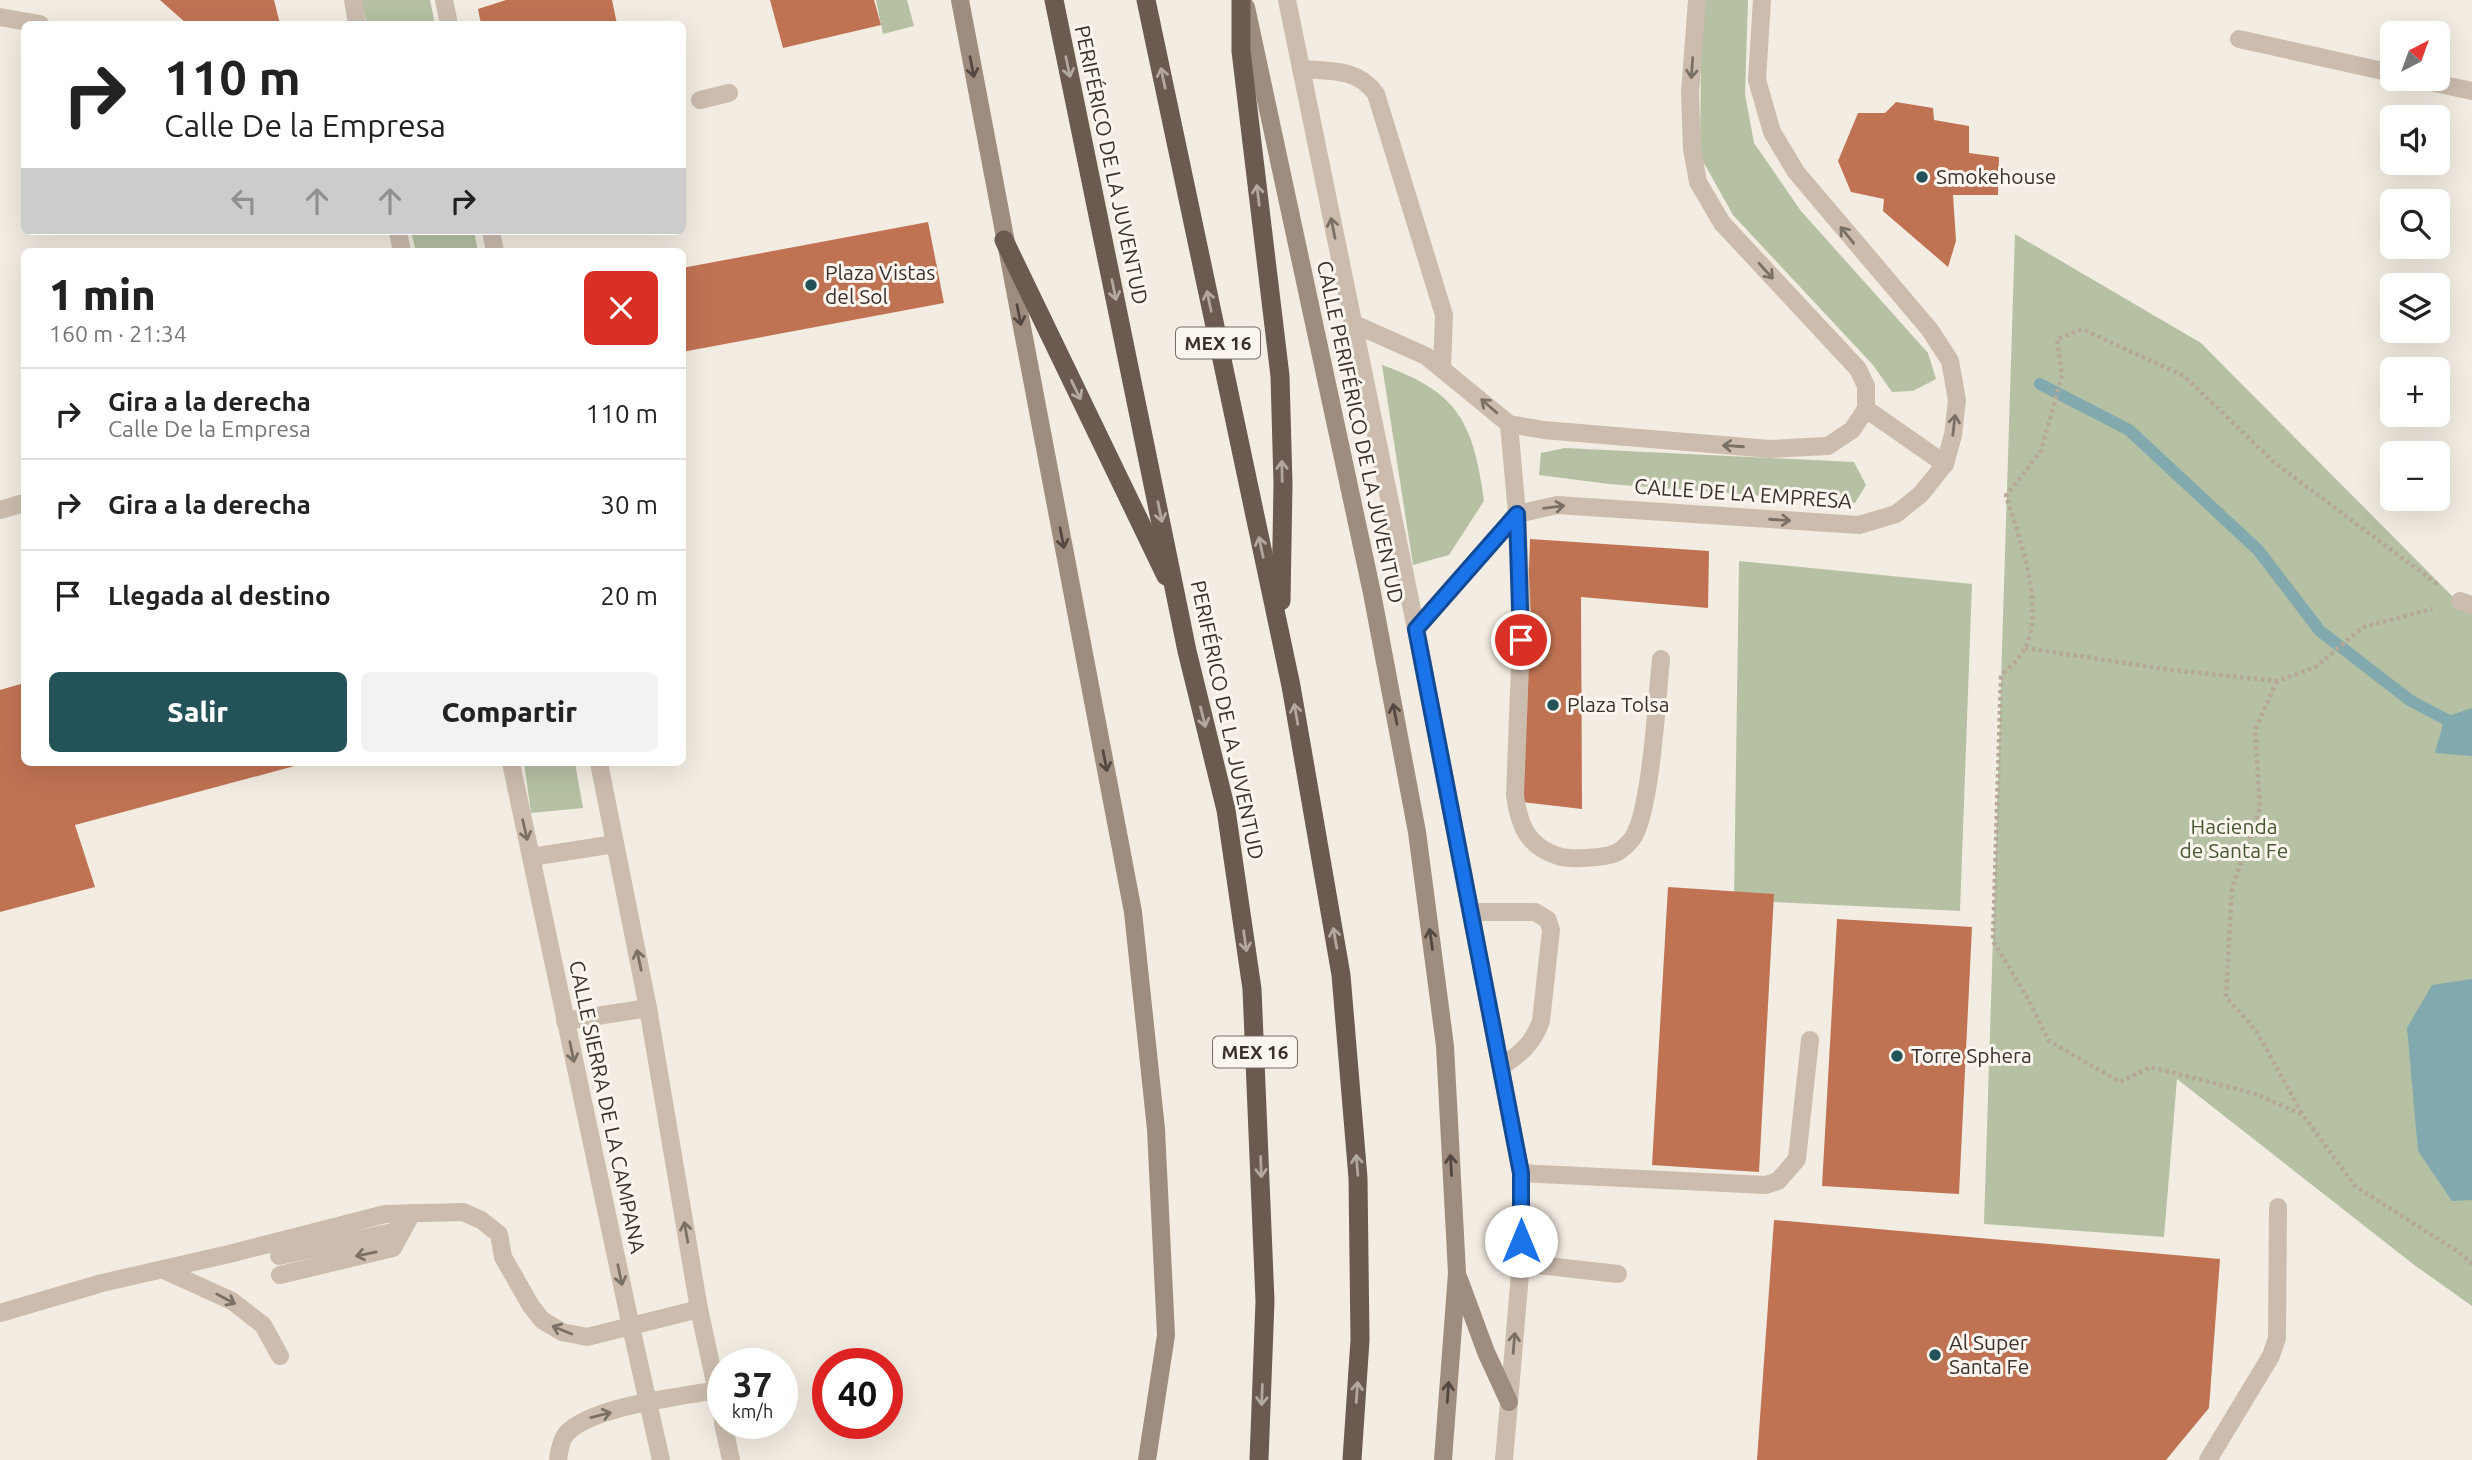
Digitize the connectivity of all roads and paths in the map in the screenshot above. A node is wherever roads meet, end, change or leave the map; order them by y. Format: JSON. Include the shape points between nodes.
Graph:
{"nodes":[{"id":1,"x":353,"y":0,"type":"edge"},
{"id":2,"x":444,"y":0,"type":"edge"},
{"id":3,"x":960,"y":0,"type":"edge"},
{"id":4,"x":1054,"y":0,"type":"edge"},
{"id":5,"x":1146,"y":0,"type":"edge"},
{"id":6,"x":1242,"y":0,"type":"edge"},
{"id":7,"x":1287,"y":0,"type":"edge"},
{"id":8,"x":1697,"y":0,"type":"edge"},
{"id":9,"x":1762,"y":0,"type":"edge"},
{"id":10,"x":0,"y":18,"type":"edge"},
{"id":11,"x":21,"y":21,"type":"edge"},
{"id":12,"x":356,"y":21,"type":"edge"},
{"id":13,"x":448,"y":21,"type":"edge"},
{"id":14,"x":2239,"y":40,"type":"dead end"},
{"id":15,"x":1301,"y":69,"type":"junction"},
{"id":16,"x":2380,"y":71,"type":"edge"},
{"id":17,"x":2450,"y":86,"type":"edge"},
{"id":18,"x":2472,"y":91,"type":"edge"},
{"id":19,"x":729,"y":93,"type":"dead end"},
{"id":20,"x":700,"y":100,"type":"dead end"},
{"id":21,"x":1004,"y":240,"type":"junction"},
{"id":22,"x":1352,"y":323,"type":"junction"},
{"id":23,"x":1443,"y":369,"type":"junction"},
{"id":24,"x":1866,"y":409,"type":"junction"},
{"id":25,"x":1509,"y":424,"type":"junction"},
{"id":26,"x":1945,"y":464,"type":"junction"},
{"id":27,"x":21,"y":504,"type":"edge"},
{"id":28,"x":0,"y":510,"type":"edge"},
{"id":29,"x":1517,"y":514,"type":"junction"},
{"id":30,"x":2466,"y":603,"type":"edge"},
{"id":31,"x":1180,"y":606,"type":"junction"},
{"id":32,"x":1416,"y":629,"type":"junction"},
{"id":33,"x":1280,"y":637,"type":"junction"},
{"id":34,"x":2025,"y":648,"type":"junction"},
{"id":35,"x":1661,"y":659,"type":"dead end"},
{"id":36,"x":2277,"y":681,"type":"junction"},
{"id":37,"x":511,"y":766,"type":"edge"},
{"id":38,"x":599,"y":766,"type":"edge"},
{"id":39,"x":615,"y":844,"type":"junction"},
{"id":40,"x":531,"y":856,"type":"junction"},
{"id":41,"x":1471,"y":912,"type":"junction"},
{"id":42,"x":649,"y":1008,"type":"junction"},
{"id":43,"x":565,"y":1021,"type":"junction"},
{"id":44,"x":1811,"y":1040,"type":"dead end"},
{"id":45,"x":1501,"y":1067,"type":"junction"},
{"id":46,"x":2302,"y":1115,"type":"junction"},
{"id":47,"x":1521,"y":1173,"type":"junction"},
{"id":48,"x":2278,"y":1207,"type":"dead end"},
{"id":49,"x":412,"y":1213,"type":"junction"},
{"id":50,"x":402,"y":1230,"type":"junction"},
{"id":51,"x":278,"y":1248,"type":"junction"},
{"id":52,"x":1521,"y":1263,"type":"junction"},
{"id":53,"x":2472,"y":1264,"type":"edge"},
{"id":54,"x":164,"y":1270,"type":"junction"},
{"id":55,"x":1457,"y":1272,"type":"junction"},
{"id":56,"x":1618,"y":1274,"type":"dead end"},
{"id":57,"x":280,"y":1275,"type":"dead end"},
{"id":58,"x":699,"y":1309,"type":"junction"},
{"id":59,"x":0,"y":1313,"type":"edge"},
{"id":60,"x":631,"y":1327,"type":"junction"},
{"id":61,"x":708,"y":1348,"type":"edge"},
{"id":62,"x":280,"y":1356,"type":"dead end"},
{"id":63,"x":707,"y":1393,"type":"edge"},
{"id":64,"x":1509,"y":1402,"type":"junction"},
{"id":65,"x":648,"y":1403,"type":"junction"},
{"id":66,"x":727,"y":1439,"type":"edge"},
{"id":67,"x":558,"y":1460,"type":"edge"},
{"id":68,"x":661,"y":1460,"type":"edge"},
{"id":69,"x":731,"y":1460,"type":"edge"},
{"id":70,"x":1147,"y":1460,"type":"edge"},
{"id":71,"x":1259,"y":1460,"type":"edge"},
{"id":72,"x":1352,"y":1460,"type":"edge"},
{"id":73,"x":1443,"y":1460,"type":"edge"},
{"id":74,"x":1504,"y":1460,"type":"edge"},
{"id":75,"x":2208,"y":1460,"type":"edge"}],
"edges":[{"from":1,"to":12,"type":"street"},
{"from":2,"to":13,"type":"street"},
{"from":3,"to":21,"type":"main road","one_way":true},
{"from":4,"to":31,"type":"highway","name":"PERIFÉRICO DE LA JUVENTUD","number":"MEX 16","one_way":true},
{"from":33,"to":5,"type":"highway","number":"MEX 16","one_way":true},
{"from":33,"to":6,"type":"highway","one_way":true,"via":[[1280,376],[1241,51]]},
{"from":55,"to":6,"type":"main road","name":"CALLE PERIFÉRICO DE LA JUVENTUD","one_way":true,"via":[[1445,1046],[1417,832],[1371,593]]},
{"from":7,"to":15,"type":"street"},
{"from":8,"to":24,"type":"street","one_way":true,"via":[[1690,93],[1698,182],[1722,223],[1858,369],[1866,386]]},
{"from":26,"to":9,"type":"street","name":"CALLE DE LA EMPRESA","one_way":true,"via":[[1956,400],[1950,361],[1930,330],[1796,173],[1772,132],[1757,80]]},
{"from":10,"to":11,"type":"street"},
{"from":14,"to":16,"type":"street"},
{"from":22,"to":15,"type":"street","one_way":true},
{"from":15,"to":23,"type":"street","via":[[1351,74],[1376,94],[1444,315]]},
{"from":17,"to":18,"type":"street"},
{"from":19,"to":20,"type":"street"},
{"from":21,"to":31,"type":"highway","one_way":true},
{"from":21,"to":70,"type":"main road","one_way":true,"via":[[1133,912],[1156,1129],[1166,1335]]},
{"from":22,"to":23,"type":"street","via":[[1426,356]]},
{"from":22,"to":32,"type":"street"},
{"from":25,"to":23,"type":"street","one_way":true},
{"from":24,"to":25,"type":"street","one_way":true,"via":[[1852,430],[1828,446],[1770,449]]},
{"from":24,"to":26,"type":"street"},
{"from":25,"to":29,"type":"street"},
{"from":29,"to":26,"type":"street","name":"CALLE DE LA EMPRESA","one_way":true,"via":[[1557,505],[1859,525],[1896,514],[1921,494]]},
{"from":27,"to":28,"type":"street"},
{"from":29,"to":32,"type":"street"},
{"from":29,"to":35,"type":"street","via":[[1522,615],[1515,794],[1517,814],[1534,844],[1568,859],[1615,854],[1632,839],[1639,827],[1650,767]]},
{"from":30,"to":34,"type":"path","via":[[2275,463],[2184,376],[2082,328],[2057,339],[2062,375],[2041,451],[2006,496],[2025,554],[2034,618]]},
{"from":30,"to":36,"type":"path","via":[[2363,627],[2314,668]]},
{"from":31,"to":71,"type":"highway","name":"PERIFÉRICO DE LA JUVENTUD","number":"MEX 16","one_way":true,"via":[[1226,810],[1252,989],[1265,1301]]},
{"from":32,"to":41,"type":"street"},
{"from":72,"to":33,"type":"highway","number":"MEX 16","one_way":true,"via":[[1360,1340],[1358,1178],[1341,975]]},
{"from":34,"to":36,"type":"path"},
{"from":34,"to":46,"type":"path","via":[[2001,677],[1993,941],[2049,1041],[2120,1082],[2150,1067],[2253,1093]]},
{"from":36,"to":46,"type":"path","via":[[2255,730],[2260,808],[2232,888],[2227,997],[2257,1032]]},
{"from":37,"to":40,"type":"street","name":"CALLE SIERRA DE LA CAMPANA","one_way":true},
{"from":38,"to":39,"type":"street"},
{"from":39,"to":40,"type":"street"},
{"from":42,"to":39,"type":"street","one_way":true},
{"from":40,"to":43,"type":"street","name":"CALLE SIERRA DE LA CAMPANA"},
{"from":41,"to":45,"type":"street"},
{"from":41,"to":45,"type":"street","via":[[1535,912],[1548,920],[1550,930],[1541,1021],[1527,1049]]},
{"from":42,"to":43,"type":"street"},
{"from":58,"to":42,"type":"street","one_way":true},
{"from":43,"to":60,"type":"street","name":"CALLE SIERRA DE LA CAMPANA","one_way":true},
{"from":44,"to":47,"type":"street","via":[[1797,1159],[1778,1181],[1766,1185]]},
{"from":45,"to":47,"type":"street"},
{"from":46,"to":53,"type":"path","via":[[2355,1186]]},
{"from":47,"to":52,"type":"street"},
{"from":48,"to":75,"type":"street","via":[[2277,1338],[2271,1356]]},
{"from":49,"to":50,"type":"street"},
{"from":49,"to":51,"type":"street","via":[[384,1214]]},
{"from":60,"to":49,"type":"street","one_way":true,"via":[[587,1337],[562,1332],[542,1320],[531,1306],[503,1257],[499,1234],[463,1212]]},
{"from":50,"to":51,"type":"street"},
{"from":50,"to":57,"type":"street","one_way":true,"via":[[393,1248]]},
{"from":51,"to":54,"type":"street"},
{"from":52,"to":56,"type":"street"},
{"from":64,"to":52,"type":"street","one_way":true},
{"from":54,"to":59,"type":"street"},
{"from":54,"to":62,"type":"street","one_way":true,"via":[[232,1301],[263,1325]]},
{"from":55,"to":64,"type":"main road"},
{"from":73,"to":55,"type":"main road","name":"CALLE PERIFÉRICO DE LA JUVENTUD","one_way":true},
{"from":58,"to":60,"type":"street"},
{"from":58,"to":61,"type":"street"},
{"from":60,"to":65,"type":"street","name":"CALLE SIERRA DE LA CAMPANA"},
{"from":63,"to":65,"type":"street"},
{"from":64,"to":74,"type":"street"},
{"from":67,"to":65,"type":"street","one_way":true,"via":[[565,1435],[590,1417]]},
{"from":65,"to":68,"type":"street","name":"CALLE SIERRA DE LA CAMPANA"},
{"from":66,"to":69,"type":"street"}]}
